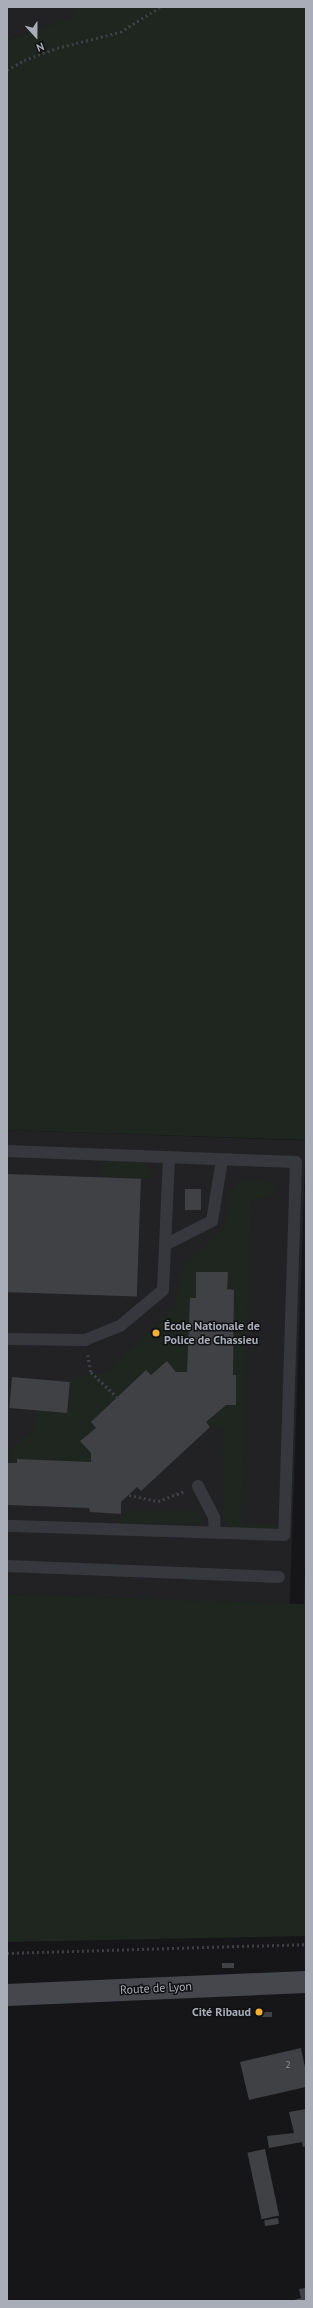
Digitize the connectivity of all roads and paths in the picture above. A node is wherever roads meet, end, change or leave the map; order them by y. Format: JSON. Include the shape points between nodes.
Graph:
{"nodes":[{"id":1,"x":160,"y":7,"type":"edge"},
{"id":2,"x":7,"y":70,"type":"edge"},
{"id":3,"x":7,"y":1151,"type":"edge"},
{"id":4,"x":169,"y":1159,"type":"junction"},
{"id":5,"x":222,"y":1160,"type":"junction"},
{"id":6,"x":165,"y":1245,"type":"junction"},
{"id":7,"x":7,"y":1339,"type":"edge"},
{"id":8,"x":85,"y":1340,"type":"junction"},
{"id":9,"x":117,"y":1397,"type":"dead end"},
{"id":10,"x":198,"y":1486,"type":"joint"},
{"id":11,"x":129,"y":1495,"type":"dead end"},
{"id":12,"x":7,"y":1526,"type":"edge"},
{"id":13,"x":215,"y":1532,"type":"junction"},
{"id":14,"x":7,"y":1566,"type":"edge"},
{"id":15,"x":279,"y":1577,"type":"dead end"},
{"id":16,"x":306,"y":1944,"type":"edge"},
{"id":17,"x":7,"y":1953,"type":"edge"},
{"id":18,"x":306,"y":1982,"type":"edge"},
{"id":19,"x":7,"y":1995,"type":"edge"}],
"edges":[{"from":1,"to":2,"type":"path","via":[[120,32],[57,48],[24,60]]},
{"from":3,"to":4,"type":"lane"},
{"from":4,"to":5,"type":"lane"},
{"from":4,"to":6,"type":"lane"},
{"from":5,"to":6,"type":"lane","via":[[212,1220]]},
{"from":5,"to":13,"type":"lane","via":[[296,1162],[284,1535]]},
{"from":6,"to":8,"type":"lane","via":[[163,1290],[120,1326]]},
{"from":7,"to":8,"type":"lane"},
{"from":8,"to":9,"type":"path","via":[[91,1372]]},
{"from":10,"to":11,"type":"path","via":[[158,1501]]},
{"from":10,"to":13,"type":"lane","via":[[214,1518]]},
{"from":12,"to":13,"type":"lane"},
{"from":14,"to":15,"type":"lane"},
{"from":16,"to":17,"type":"path"},
{"from":18,"to":19,"type":"main road","name":"Route de Lyon"}]}
